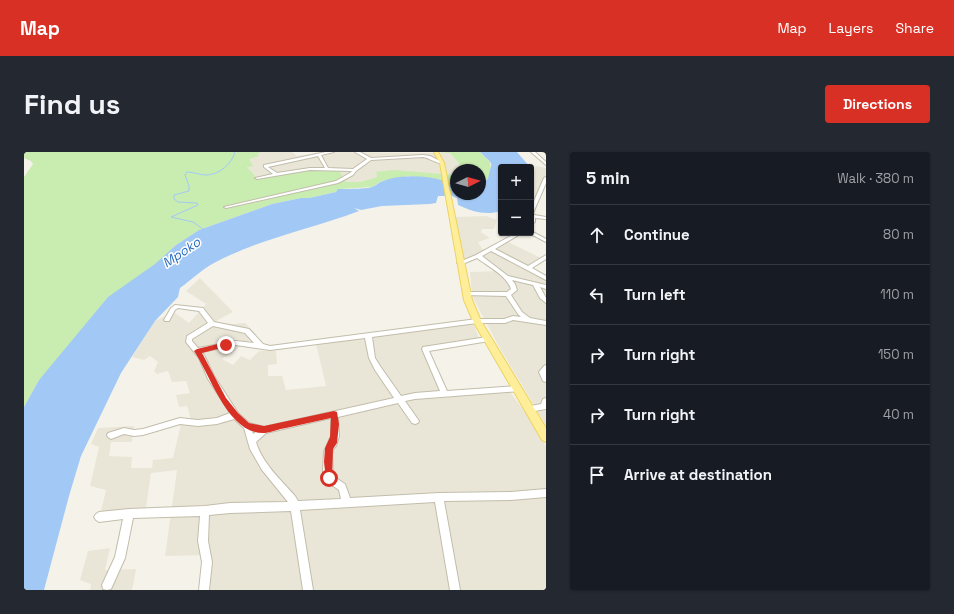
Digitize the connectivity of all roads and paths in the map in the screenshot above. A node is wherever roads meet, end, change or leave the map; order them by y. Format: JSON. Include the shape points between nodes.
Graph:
{"nodes":[{"id":1,"x":328,"y":152,"type":"edge"},
{"id":2,"x":332,"y":152,"type":"edge"},
{"id":3,"x":357,"y":152,"type":"edge"},
{"id":4,"x":436,"y":152,"type":"edge"},
{"id":5,"x":533,"y":152,"type":"edge"},
{"id":6,"x":320,"y":155,"type":"junction"},
{"id":7,"x":370,"y":159,"type":"junction"},
{"id":8,"x":273,"y":161,"type":"dead end"},
{"id":9,"x":442,"y":163,"type":"junction"},
{"id":10,"x":546,"y":164,"type":"edge"},
{"id":11,"x":327,"y":169,"type":"junction"},
{"id":12,"x":354,"y":170,"type":"junction"},
{"id":13,"x":276,"y":175,"type":"junction"},
{"id":14,"x":258,"y":178,"type":"dead end"},
{"id":15,"x":546,"y":178,"type":"edge"},
{"id":16,"x":534,"y":206,"type":"edge"},
{"id":17,"x":226,"y":207,"type":"dead end"},
{"id":18,"x":534,"y":216,"type":"edge"},
{"id":19,"x":546,"y":218,"type":"edge"},
{"id":20,"x":534,"y":234,"type":"edge"},
{"id":21,"x":515,"y":236,"type":"edge"},
{"id":22,"x":546,"y":241,"type":"edge"},
{"id":23,"x":492,"y":249,"type":"junction"},
{"id":24,"x":478,"y":256,"type":"junction"},
{"id":25,"x":546,"y":257,"type":"edge"},
{"id":26,"x":460,"y":263,"type":"junction"},
{"id":27,"x":528,"y":268,"type":"junction"},
{"id":28,"x":506,"y":277,"type":"junction"},
{"id":29,"x":546,"y":278,"type":"edge"},
{"id":30,"x":535,"y":284,"type":"junction"},
{"id":31,"x":546,"y":287,"type":"edge"},
{"id":32,"x":466,"y":294,"type":"junction"},
{"id":33,"x":508,"y":294,"type":"junction"},
{"id":34,"x":546,"y":301,"type":"edge"},
{"id":35,"x":167,"y":320,"type":"dead end"},
{"id":36,"x":477,"y":321,"type":"junction"},
{"id":37,"x":531,"y":322,"type":"junction"},
{"id":38,"x":546,"y":323,"type":"edge"},
{"id":39,"x":212,"y":324,"type":"junction"},
{"id":40,"x":368,"y":334,"type":"junction"},
{"id":41,"x":488,"y":339,"type":"junction"},
{"id":42,"x":261,"y":346,"type":"junction"},
{"id":43,"x":197,"y":351,"type":"junction"},
{"id":44,"x":546,"y":368,"type":"edge"},
{"id":45,"x":546,"y":379,"type":"edge"},
{"id":46,"x":517,"y":389,"type":"junction"},
{"id":47,"x":444,"y":393,"type":"junction"},
{"id":48,"x":399,"y":399,"type":"junction"},
{"id":49,"x":546,"y":401,"type":"edge"},
{"id":50,"x":529,"y":409,"type":"junction"},
{"id":51,"x":334,"y":414,"type":"junction"},
{"id":52,"x":235,"y":415,"type":"junction"},
{"id":53,"x":415,"y":421,"type":"dead end"},
{"id":54,"x":247,"y":426,"type":"junction"},
{"id":55,"x":264,"y":430,"type":"junction"},
{"id":56,"x":111,"y":435,"type":"dead end"},
{"id":57,"x":546,"y":437,"type":"edge"},
{"id":58,"x":251,"y":441,"type":"junction"},
{"id":59,"x":546,"y":493,"type":"edge"},
{"id":60,"x":439,"y":497,"type":"junction"},
{"id":61,"x":346,"y":503,"type":"junction"},
{"id":62,"x":295,"y":506,"type":"junction"},
{"id":63,"x":205,"y":511,"type":"junction"},
{"id":64,"x":128,"y":514,"type":"junction"},
{"id":65,"x":98,"y":517,"type":"dead end"},
{"id":66,"x":107,"y":584,"type":"dead end"},
{"id":67,"x":204,"y":590,"type":"edge"},
{"id":68,"x":308,"y":590,"type":"edge"},
{"id":69,"x":455,"y":590,"type":"edge"}],
"edges":[{"from":1,"to":2,"type":"street"},
{"from":1,"to":6,"type":"street"},
{"from":3,"to":7,"type":"street"},
{"from":4,"to":9,"type":"main road"},
{"from":5,"to":10,"type":"street"},
{"from":6,"to":8,"type":"street"},
{"from":6,"to":11,"type":"street"},
{"from":6,"to":13,"type":"street","via":[[265,166]]},
{"from":7,"to":9,"type":"street","via":[[426,156]]},
{"from":7,"to":12,"type":"street"},
{"from":9,"to":26,"type":"main road"},
{"from":11,"to":12,"type":"street"},
{"from":11,"to":13,"type":"street"},
{"from":12,"to":17,"type":"street","via":[[352,174],[337,182]]},
{"from":13,"to":14,"type":"street"},
{"from":15,"to":16,"type":"street"},
{"from":18,"to":19,"type":"street"},
{"from":20,"to":22,"type":"street"},
{"from":21,"to":23,"type":"street"},
{"from":23,"to":24,"type":"street"},
{"from":23,"to":27,"type":"street"},
{"from":24,"to":26,"type":"street"},
{"from":24,"to":28,"type":"street"},
{"from":25,"to":27,"type":"street"},
{"from":26,"to":32,"type":"main road"},
{"from":27,"to":29,"type":"street"},
{"from":28,"to":30,"type":"street"},
{"from":28,"to":33,"type":"street","via":[[514,290]]},
{"from":30,"to":31,"type":"street"},
{"from":30,"to":34,"type":"street","via":[[539,295]]},
{"from":32,"to":33,"type":"street"},
{"from":32,"to":36,"type":"main road"},
{"from":33,"to":37,"type":"street","via":[[520,313]]},
{"from":35,"to":39,"type":"street","via":[[174,308],[182,306],[201,309]]},
{"from":36,"to":37,"type":"street","via":[[505,321],[513,318]]},
{"from":36,"to":40,"type":"street"},
{"from":36,"to":41,"type":"main road"},
{"from":37,"to":38,"type":"street"},
{"from":39,"to":42,"type":"street","via":[[247,331]]},
{"from":39,"to":43,"type":"street","via":[[189,338],[189,342]]},
{"from":40,"to":42,"type":"street","via":[[270,348]]},
{"from":40,"to":48,"type":"street","via":[[374,363]]},
{"from":41,"to":46,"type":"main road"},
{"from":41,"to":47,"type":"street","via":[[425,349]]},
{"from":42,"to":43,"type":"street","via":[[236,343]]},
{"from":43,"to":52,"type":"street"},
{"from":44,"to":45,"type":"street"},
{"from":46,"to":47,"type":"street"},
{"from":46,"to":50,"type":"main road"},
{"from":47,"to":48,"type":"street"},
{"from":48,"to":51,"type":"street"},
{"from":48,"to":53,"type":"street"},
{"from":49,"to":50,"type":"street","via":[[543,407]]},
{"from":50,"to":57,"type":"main road"},
{"from":51,"to":55,"type":"street"},
{"from":51,"to":61,"type":"street","via":[[336,424],[333,443],[329,448],[327,470],[329,478],[341,485],[344,490]]},
{"from":52,"to":54,"type":"street"},
{"from":52,"to":56,"type":"street","via":[[217,421],[180,421],[143,432],[124,431]]},
{"from":54,"to":55,"type":"street"},
{"from":54,"to":58,"type":"street"},
{"from":55,"to":58,"type":"street"},
{"from":58,"to":62,"type":"street","via":[[266,467]]},
{"from":59,"to":60,"type":"street"},
{"from":60,"to":61,"type":"street"},
{"from":60,"to":69,"type":"street"},
{"from":61,"to":62,"type":"street"},
{"from":62,"to":63,"type":"street"},
{"from":62,"to":68,"type":"street"},
{"from":63,"to":64,"type":"street"},
{"from":63,"to":67,"type":"street","via":[[203,541],[207,562]]},
{"from":64,"to":65,"type":"street"},
{"from":64,"to":66,"type":"street","via":[[120,558]]}]}
